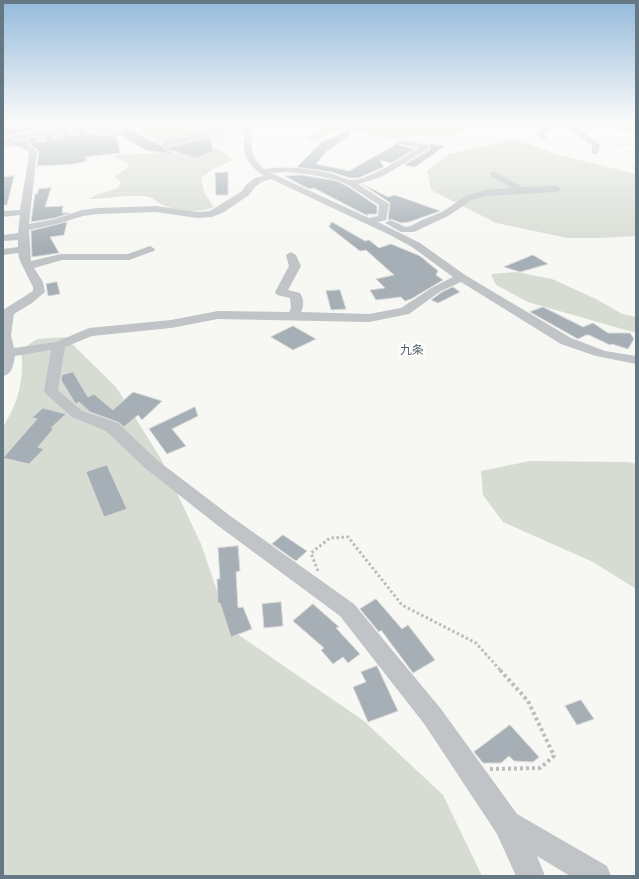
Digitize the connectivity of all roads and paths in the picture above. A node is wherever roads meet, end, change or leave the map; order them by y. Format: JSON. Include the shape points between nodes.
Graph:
{"nodes":[{"id":1,"x":31,"y":165,"type":"edge"},
{"id":2,"x":254,"y":165,"type":"edge"},
{"id":3,"x":395,"y":165,"type":"edge"},
{"id":4,"x":634,"y":165,"type":"edge"},
{"id":5,"x":632,"y":168,"type":"dead end"},
{"id":6,"x":267,"y":174,"type":"junction"},
{"id":7,"x":494,"y":174,"type":"dead end"},
{"id":8,"x":352,"y":183,"type":"junction"},
{"id":9,"x":557,"y":188,"type":"dead end"},
{"id":10,"x":520,"y":190,"type":"junction"},
{"id":11,"x":24,"y":212,"type":"junction"},
{"id":12,"x":3,"y":214,"type":"edge"},
{"id":13,"x":383,"y":218,"type":"junction"},
{"id":14,"x":368,"y":221,"type":"junction"},
{"id":15,"x":24,"y":232,"type":"junction"},
{"id":16,"x":3,"y":238,"type":"edge"},
{"id":17,"x":24,"y":249,"type":"junction"},
{"id":18,"x":150,"y":249,"type":"dead end"},
{"id":19,"x":3,"y":252,"type":"edge"},
{"id":20,"x":292,"y":255,"type":"dead end"},
{"id":21,"x":27,"y":265,"type":"junction"},
{"id":22,"x":461,"y":277,"type":"junction"},
{"id":23,"x":6,"y":311,"type":"edge"},
{"id":24,"x":293,"y":316,"type":"junction"},
{"id":25,"x":59,"y":345,"type":"junction"},
{"id":26,"x":9,"y":353,"type":"junction"},
{"id":27,"x":636,"y":360,"type":"edge"},
{"id":28,"x":3,"y":372,"type":"edge"},
{"id":29,"x":328,"y":596,"type":"junction"},
{"id":30,"x":470,"y":770,"type":"junction"},
{"id":31,"x":507,"y":824,"type":"junction"},
{"id":32,"x":531,"y":876,"type":"edge"},
{"id":33,"x":597,"y":876,"type":"edge"}],
"edges":[{"from":1,"to":11,"type":"street"},
{"from":2,"to":6,"type":"street"},
{"from":3,"to":8,"type":"street","via":[[378,175]]},
{"from":4,"to":5,"type":"path"},
{"from":6,"to":8,"type":"street","via":[[276,169],[309,172]]},
{"from":6,"to":14,"type":"street"},
{"from":6,"to":15,"type":"street","via":[[250,186],[246,193],[212,214],[196,215],[156,209],[98,211],[82,213]]},
{"from":7,"to":10,"type":"street"},
{"from":8,"to":13,"type":"street","via":[[384,204]]},
{"from":9,"to":10,"type":"street"},
{"from":10,"to":13,"type":"street","via":[[485,193],[469,198],[445,214],[414,229],[405,230]]},
{"from":11,"to":12,"type":"street"},
{"from":11,"to":15,"type":"street"},
{"from":13,"to":14,"type":"street"},
{"from":14,"to":22,"type":"street","via":[[416,245]]},
{"from":15,"to":16,"type":"street"},
{"from":15,"to":17,"type":"street"},
{"from":17,"to":19,"type":"street"},
{"from":17,"to":21,"type":"street"},
{"from":18,"to":21,"type":"street","via":[[129,257],[61,257]]},
{"from":20,"to":24,"type":"street","via":[[295,266],[281,292],[296,296],[297,308]]},
{"from":21,"to":23,"type":"street","via":[[40,285],[39,292],[21,305]]},
{"from":22,"to":24,"type":"street","via":[[437,288],[405,311],[369,318]]},
{"from":22,"to":27,"type":"street","via":[[566,342],[607,356]]},
{"from":23,"to":26,"type":"street","via":[[4,335]]},
{"from":24,"to":25,"type":"street","via":[[218,316],[171,324],[90,332]]},
{"from":25,"to":26,"type":"street"},
{"from":25,"to":29,"type":"street","via":[[51,391],[77,414],[112,427],[151,464]]},
{"from":26,"to":28,"type":"street","via":[[6,370]]},
{"from":29,"to":30,"type":"street","via":[[347,610],[433,717]]},
{"from":29,"to":30,"type":"path","via":[[311,553],[330,538],[348,537],[402,605],[476,643],[528,701],[554,756],[540,768]]},
{"from":30,"to":31,"type":"street"},
{"from":31,"to":32,"type":"street"},
{"from":31,"to":33,"type":"street"}]}
